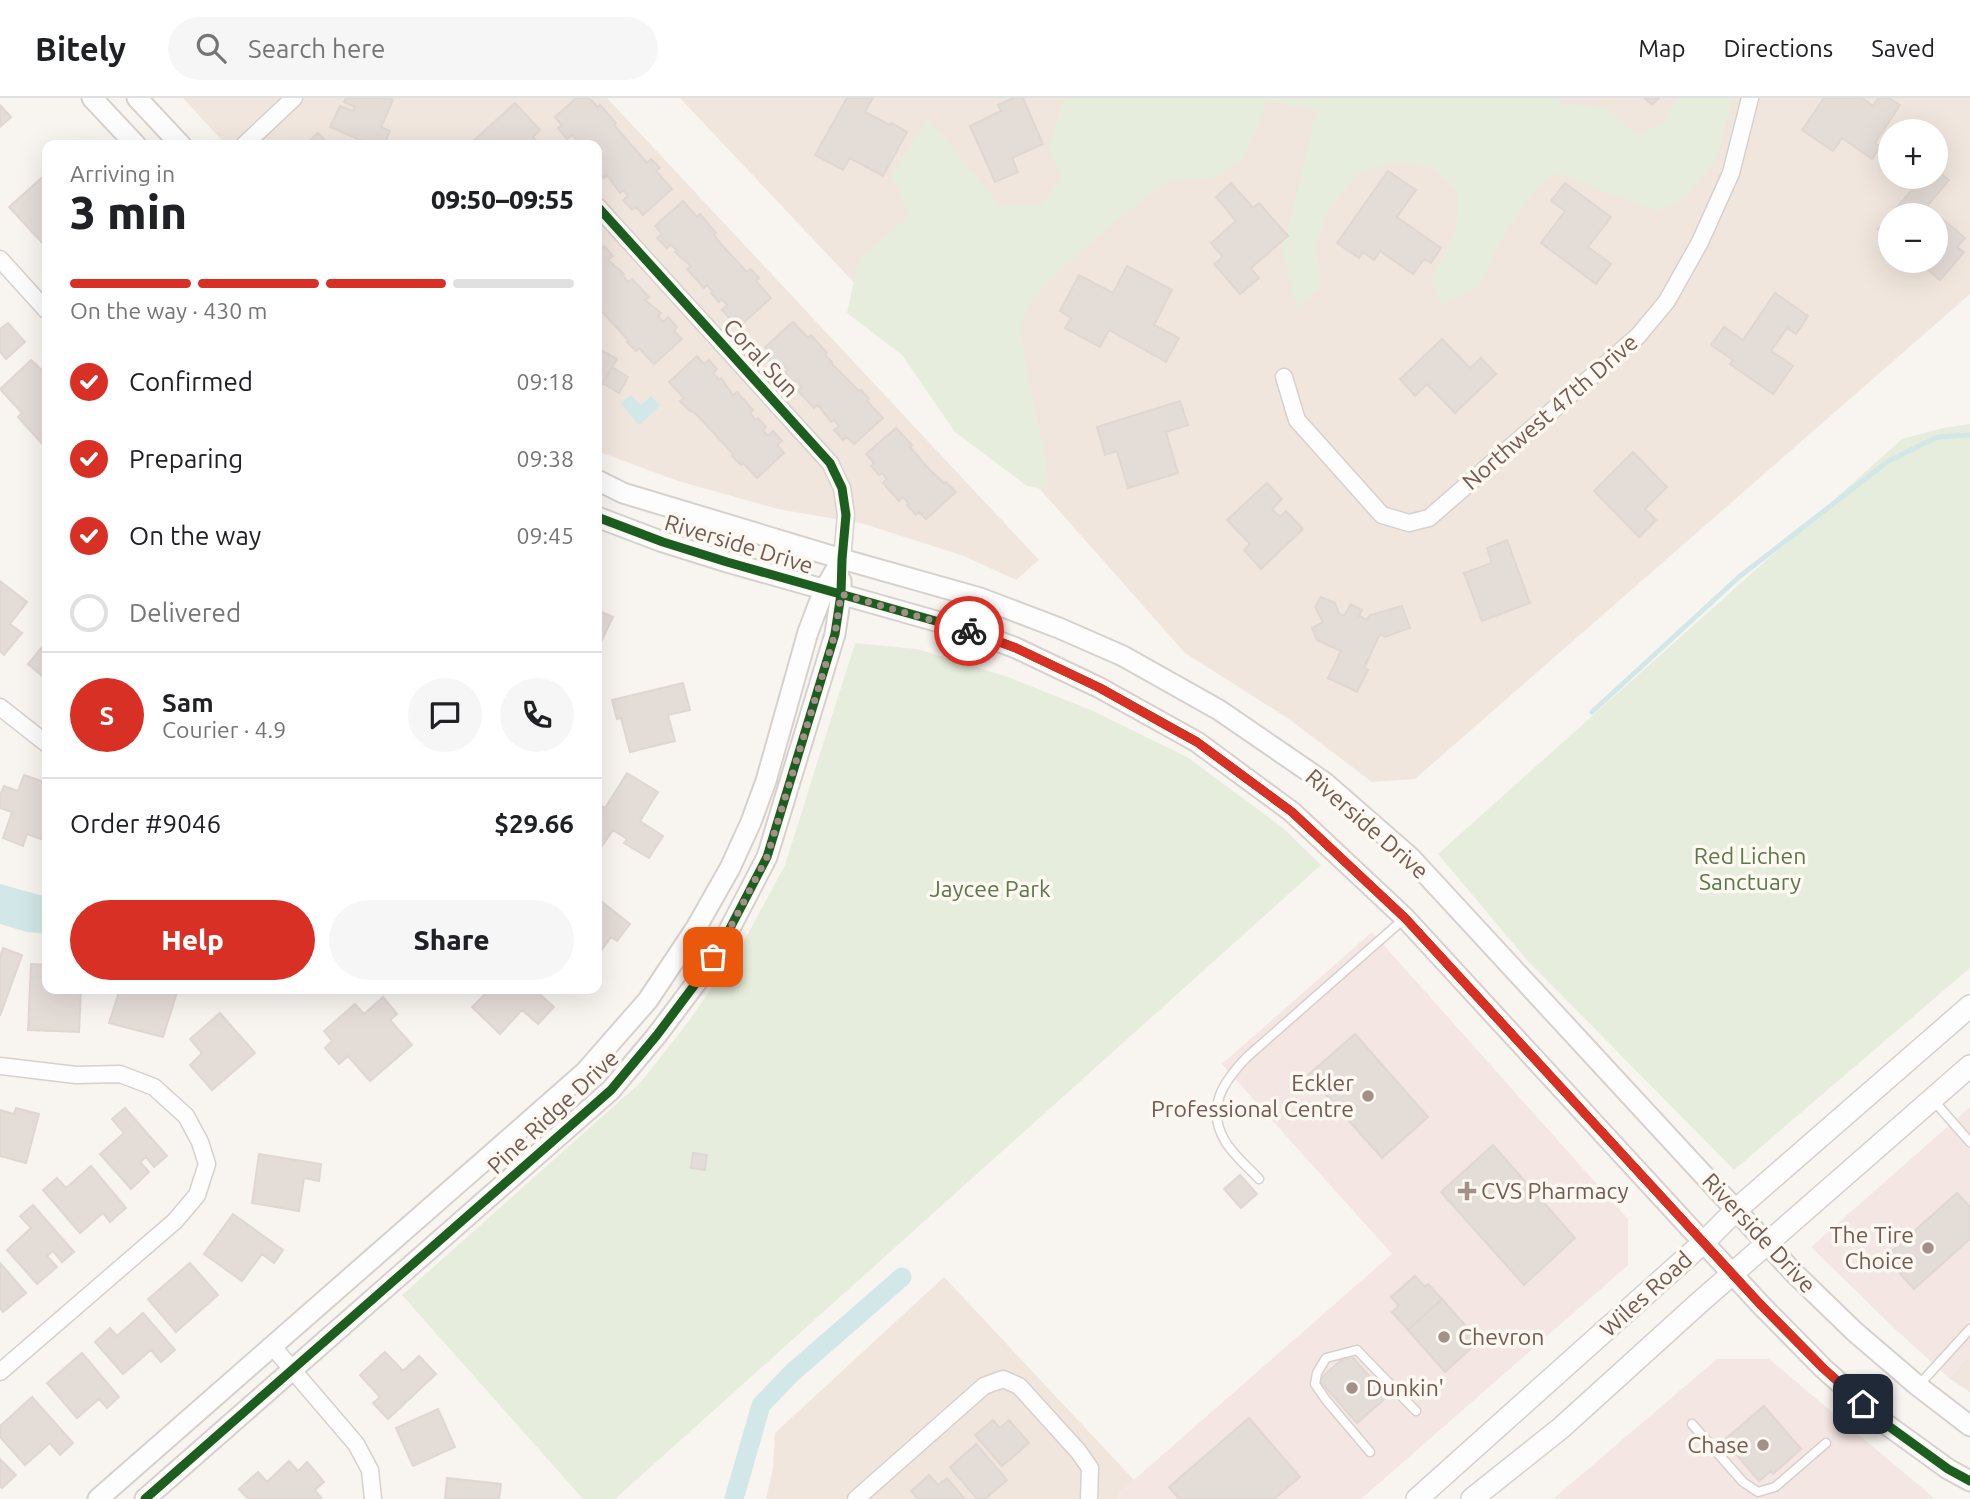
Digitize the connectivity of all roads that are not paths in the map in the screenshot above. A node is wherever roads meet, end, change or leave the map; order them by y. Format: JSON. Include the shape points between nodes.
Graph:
{"nodes":[{"id":1,"x":92,"y":98,"type":"edge"},
{"id":2,"x":137,"y":98,"type":"edge"},
{"id":3,"x":294,"y":98,"type":"edge"},
{"id":4,"x":1750,"y":98,"type":"edge"},
{"id":5,"x":131,"y":140,"type":"edge"},
{"id":6,"x":176,"y":140,"type":"edge"},
{"id":7,"x":249,"y":140,"type":"edge"},
{"id":8,"x":602,"y":212,"type":"edge"},
{"id":9,"x":0,"y":259,"type":"edge"},
{"id":10,"x":42,"y":305,"type":"edge"},
{"id":11,"x":1284,"y":377,"type":"dead end"},
{"id":12,"x":602,"y":482,"type":"edge"},
{"id":13,"x":602,"y":519,"type":"edge"},
{"id":14,"x":842,"y":559,"type":"junction"},
{"id":15,"x":832,"y":592,"type":"junction"},
{"id":16,"x":0,"y":707,"type":"edge"},
{"id":17,"x":42,"y":740,"type":"edge"},
{"id":18,"x":1405,"y":918,"type":"junction"},
{"id":19,"x":1970,"y":1006,"type":"edge"},
{"id":20,"x":0,"y":1066,"type":"edge"},
{"id":21,"x":1970,"y":1066,"type":"edge"},
{"id":22,"x":1932,"y":1099,"type":"junction"},
{"id":23,"x":1970,"y":1142,"type":"edge"},
{"id":24,"x":1259,"y":1179,"type":"dead end"},
{"id":25,"x":1737,"y":1209,"type":"junction"},
{"id":26,"x":1704,"y":1242,"type":"junction"},
{"id":27,"x":1767,"y":1243,"type":"junction"},
{"id":28,"x":1733,"y":1273,"type":"junction"},
{"id":29,"x":1970,"y":1329,"type":"edge"},
{"id":30,"x":273,"y":1347,"type":"junction"},
{"id":31,"x":293,"y":1370,"type":"junction"},
{"id":32,"x":0,"y":1372,"type":"edge"},
{"id":33,"x":1918,"y":1386,"type":"junction"},
{"id":34,"x":1416,"y":1411,"type":"dead end"},
{"id":35,"x":1692,"y":1424,"type":"dead end"},
{"id":36,"x":1970,"y":1426,"type":"edge"},
{"id":37,"x":1826,"y":1443,"type":"dead end"},
{"id":38,"x":1370,"y":1452,"type":"dead end"},
{"id":39,"x":1970,"y":1481,"type":"edge"},
{"id":40,"x":98,"y":1499,"type":"edge"},
{"id":41,"x":145,"y":1499,"type":"edge"},
{"id":42,"x":373,"y":1499,"type":"edge"},
{"id":43,"x":856,"y":1499,"type":"edge"},
{"id":44,"x":1089,"y":1499,"type":"edge"},
{"id":45,"x":1417,"y":1499,"type":"edge"},
{"id":46,"x":1472,"y":1499,"type":"edge"}],
"edges":[{"from":1,"to":5,"type":"street"},
{"from":2,"to":6,"type":"street"},
{"from":3,"to":7,"type":"street"},
{"from":4,"to":11,"type":"street","name":"Northwest 47th Drive","via":[[1731,173],[1667,301],[1638,336],[1429,518],[1409,523],[1382,515],[1297,420]]},
{"from":8,"to":14,"type":"street","name":"Coral Sun","via":[[830,463],[842,488],[846,515]]},
{"from":9,"to":10,"type":"street"},
{"from":12,"to":14,"type":"street","name":"Riverside Drive","via":[[623,493]]},
{"from":13,"to":15,"type":"street","name":"Riverside Drive","via":[[663,542]]},
{"from":14,"to":15,"type":"street","name":"Pine Ridge Drive"},
{"from":14,"to":25,"type":"street","name":"Riverside Drive","via":[[980,598],[1123,656],[1219,710],[1324,782],[1411,858]]},
{"from":15,"to":18,"type":"street","name":"Riverside Drive","via":[[1016,648],[1197,742],[1292,812]]},
{"from":15,"to":30,"type":"street","name":"Pine Ridge Drive","via":[[808,632],[751,822],[696,928],[648,1000],[585,1072]]},
{"from":15,"to":31,"type":"street","name":"Pine Ridge Drive","via":[[835,634],[767,857],[699,979],[611,1090]]},
{"from":16,"to":17,"type":"street"},
{"from":18,"to":24,"type":"lane","via":[[1247,1056],[1221,1089],[1217,1121],[1225,1142]]},
{"from":18,"to":26,"type":"street","name":"Riverside Drive"},
{"from":19,"to":25,"type":"main road","name":"Wiles Road"},
{"from":20,"to":32,"type":"street","via":[[76,1075],[120,1074],[154,1087],[186,1116],[207,1164],[197,1195],[176,1221]]},
{"from":21,"to":22,"type":"main road","name":"Wiles Road"},
{"from":22,"to":23,"type":"lane"},
{"from":22,"to":27,"type":"main road","name":"Wiles Road"},
{"from":25,"to":26,"type":"main road","name":"Wiles Road"},
{"from":25,"to":27,"type":"street","name":"Riverside Drive"},
{"from":26,"to":28,"type":"street","name":"Riverside Drive"},
{"from":26,"to":45,"type":"main road","name":"Wiles Road"},
{"from":27,"to":28,"type":"main road","name":"Wiles Road"},
{"from":27,"to":33,"type":"street","name":"Riverside Drive","via":[[1855,1332]]},
{"from":28,"to":39,"type":"street","name":"Riverside Drive","via":[[1823,1368],[1883,1422]]},
{"from":28,"to":46,"type":"main road","name":"Wiles Road","via":[[1560,1428]]},
{"from":29,"to":33,"type":"lane"},
{"from":30,"to":31,"type":"street"},
{"from":30,"to":40,"type":"street","name":"Pine Ridge Drive"},
{"from":31,"to":41,"type":"street","name":"Pine Ridge Drive"},
{"from":31,"to":42,"type":"street","via":[[356,1444],[370,1470]]},
{"from":33,"to":36,"type":"street","name":"Riverside Drive"},
{"from":34,"to":38,"type":"lane","via":[[1357,1350],[1326,1358],[1315,1384]]},
{"from":35,"to":37,"type":"lane","via":[[1743,1482],[1758,1492],[1776,1487]]},
{"from":43,"to":44,"type":"street","via":[[984,1386],[1003,1378],[1019,1386],[1078,1451],[1090,1468]]}]}
